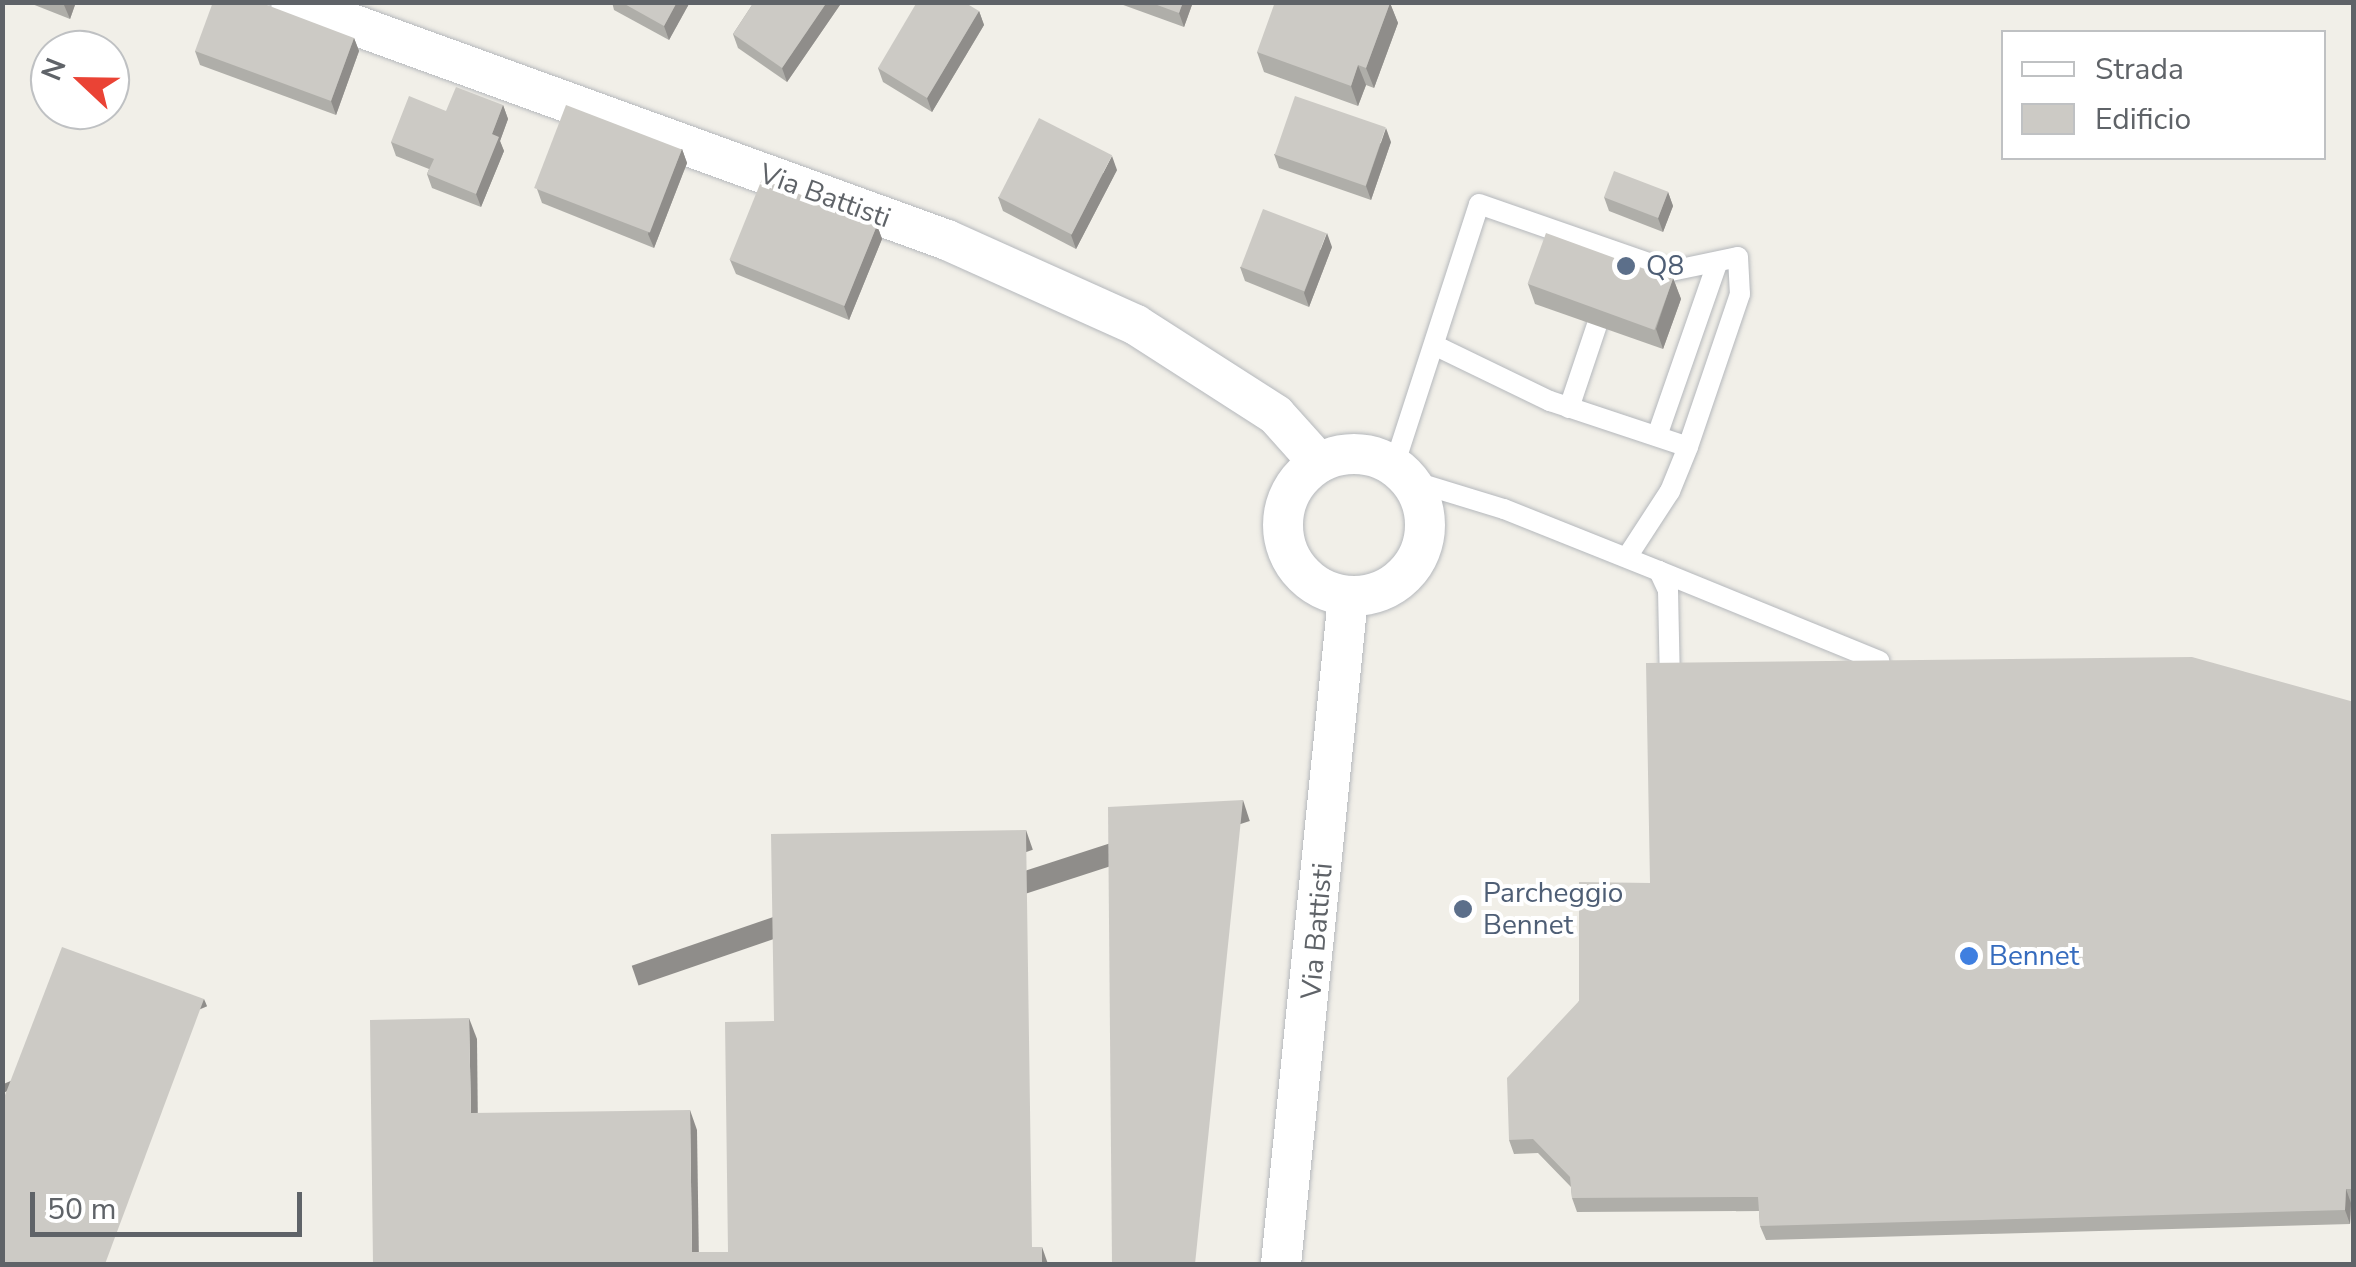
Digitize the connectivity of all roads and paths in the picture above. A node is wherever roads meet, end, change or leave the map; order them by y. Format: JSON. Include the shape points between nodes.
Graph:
{"nodes":[{"id":1,"x":291,"y":2,"type":"edge"},
{"id":2,"x":1620,"y":254,"type":"junction"},
{"id":3,"x":1716,"y":264,"type":"junction"},
{"id":4,"x":1434,"y":346,"type":"junction"},
{"id":5,"x":1569,"y":408,"type":"junction"},
{"id":6,"x":1657,"y":436,"type":"junction"},
{"id":7,"x":1688,"y":447,"type":"junction"},
{"id":8,"x":1319,"y":463,"type":"junction"},
{"id":9,"x":1401,"y":473,"type":"junction"},
{"id":10,"x":1627,"y":557,"type":"junction"},
{"id":11,"x":1658,"y":571,"type":"junction"},
{"id":12,"x":1348,"y":596,"type":"junction"},
{"id":13,"x":1879,"y":661,"type":"edge"},
{"id":14,"x":1670,"y":702,"type":"edge"},
{"id":15,"x":1281,"y":1264,"type":"edge"}],
"edges":[{"from":1,"to":8,"type":"street","name":"Via Battisti","via":[[1016,270],[1194,357],[1276,415]]},
{"from":2,"to":3,"type":"lane","via":[[1671,271]]},
{"from":2,"to":4,"type":"lane","via":[[1479,204]]},
{"from":2,"to":5,"type":"lane"},
{"from":3,"to":6,"type":"lane"},
{"from":3,"to":7,"type":"lane","via":[[1738,257],[1740,294]]},
{"from":4,"to":5,"type":"lane"},
{"from":4,"to":9,"type":"lane"},
{"from":5,"to":6,"type":"lane"},
{"from":6,"to":7,"type":"lane"},
{"from":7,"to":10,"type":"lane","via":[[1670,491]]},
{"from":8,"to":9,"type":"street","via":[[1357,454]]},
{"from":8,"to":12,"type":"street","via":[[1292,492],[1284,531],[1288,550],[1311,582]]},
{"from":9,"to":10,"type":"lane"},
{"from":9,"to":12,"type":"street","via":[[1424,515],[1420,553],[1391,587]]},
{"from":10,"to":11,"type":"lane"},
{"from":11,"to":13,"type":"lane"},
{"from":11,"to":14,"type":"lane","via":[[1668,590]]},
{"from":12,"to":15,"type":"street","name":"Via Battisti"}]}
